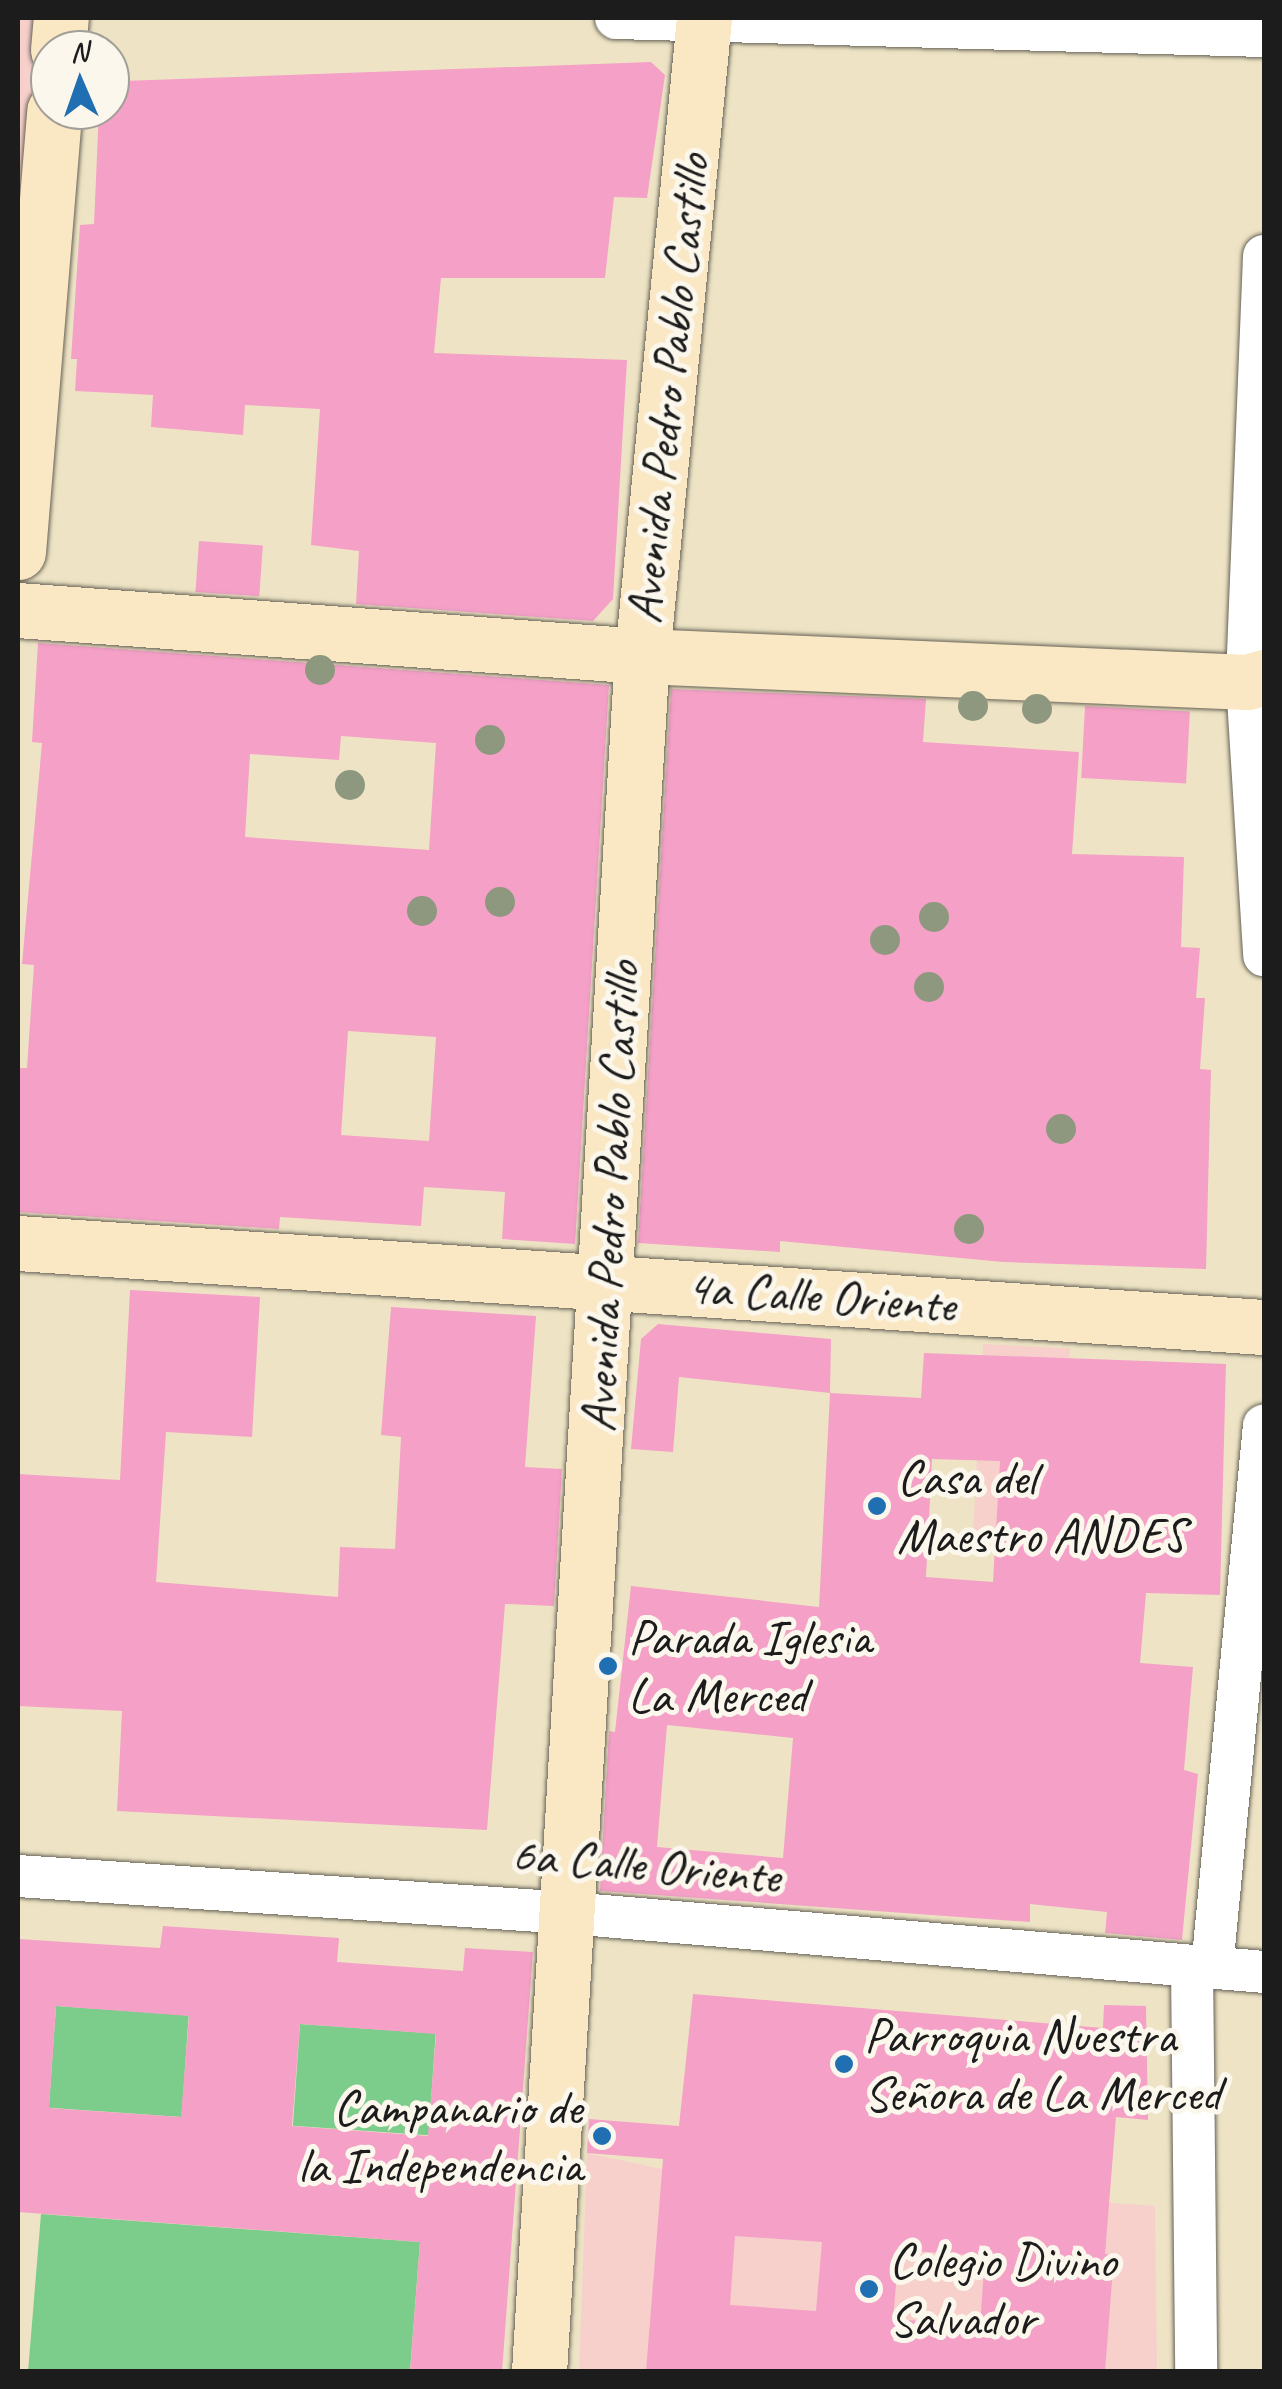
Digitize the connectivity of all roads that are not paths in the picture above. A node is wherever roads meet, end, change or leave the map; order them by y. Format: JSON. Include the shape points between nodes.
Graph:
{"nodes":[{"id":1,"x":616,"y":18,"type":"edge"},
{"id":2,"x":704,"y":21,"type":"edge"},
{"id":3,"x":1264,"y":36,"type":"edge"},
{"id":4,"x":52,"y":130,"type":"edge"},
{"id":5,"x":1264,"y":256,"type":"edge"},
{"id":6,"x":18,"y":552,"type":"edge"},
{"id":7,"x":18,"y":610,"type":"edge"},
{"id":8,"x":642,"y":656,"type":"junction"},
{"id":9,"x":1256,"y":679,"type":"edge"},
{"id":10,"x":1264,"y":956,"type":"edge"},
{"id":11,"x":18,"y":1242,"type":"edge"},
{"id":12,"x":604,"y":1281,"type":"junction"},
{"id":13,"x":1264,"y":1326,"type":"edge"},
{"id":14,"x":1264,"y":1426,"type":"edge"},
{"id":15,"x":18,"y":1876,"type":"edge"},
{"id":16,"x":569,"y":1913,"type":"junction"},
{"id":17,"x":1202,"y":1968,"type":"junction"},
{"id":18,"x":1264,"y":1972,"type":"edge"},
{"id":19,"x":540,"y":2372,"type":"edge"},
{"id":20,"x":1196,"y":2372,"type":"edge"}],
"edges":[{"from":1,"to":2,"type":"street"},
{"from":2,"to":3,"type":"street"},
{"from":2,"to":8,"type":"main road","name":"Avenida Pedro Pablo Castillo"},
{"from":4,"to":6,"type":"main road"},
{"from":5,"to":9,"type":"street"},
{"from":7,"to":8,"type":"main road"},
{"from":8,"to":9,"type":"main road"},
{"from":8,"to":12,"type":"main road","name":"Avenida Pedro Pablo Castillo"},
{"from":9,"to":10,"type":"street"},
{"from":11,"to":12,"type":"main road","name":"4a Calle Oriente"},
{"from":12,"to":13,"type":"main road","name":"4a Calle Oriente"},
{"from":12,"to":16,"type":"main road","name":"Avenida Pedro Pablo Castillo"},
{"from":14,"to":17,"type":"street"},
{"from":15,"to":16,"type":"street","name":"6a Calle Oriente"},
{"from":16,"to":17,"type":"street","name":"6a Calle Oriente"},
{"from":16,"to":19,"type":"main road","name":"Avenida Pedro Pablo Castillo"},
{"from":17,"to":18,"type":"street","name":"6a Calle Oriente"},
{"from":17,"to":20,"type":"street"}]}
